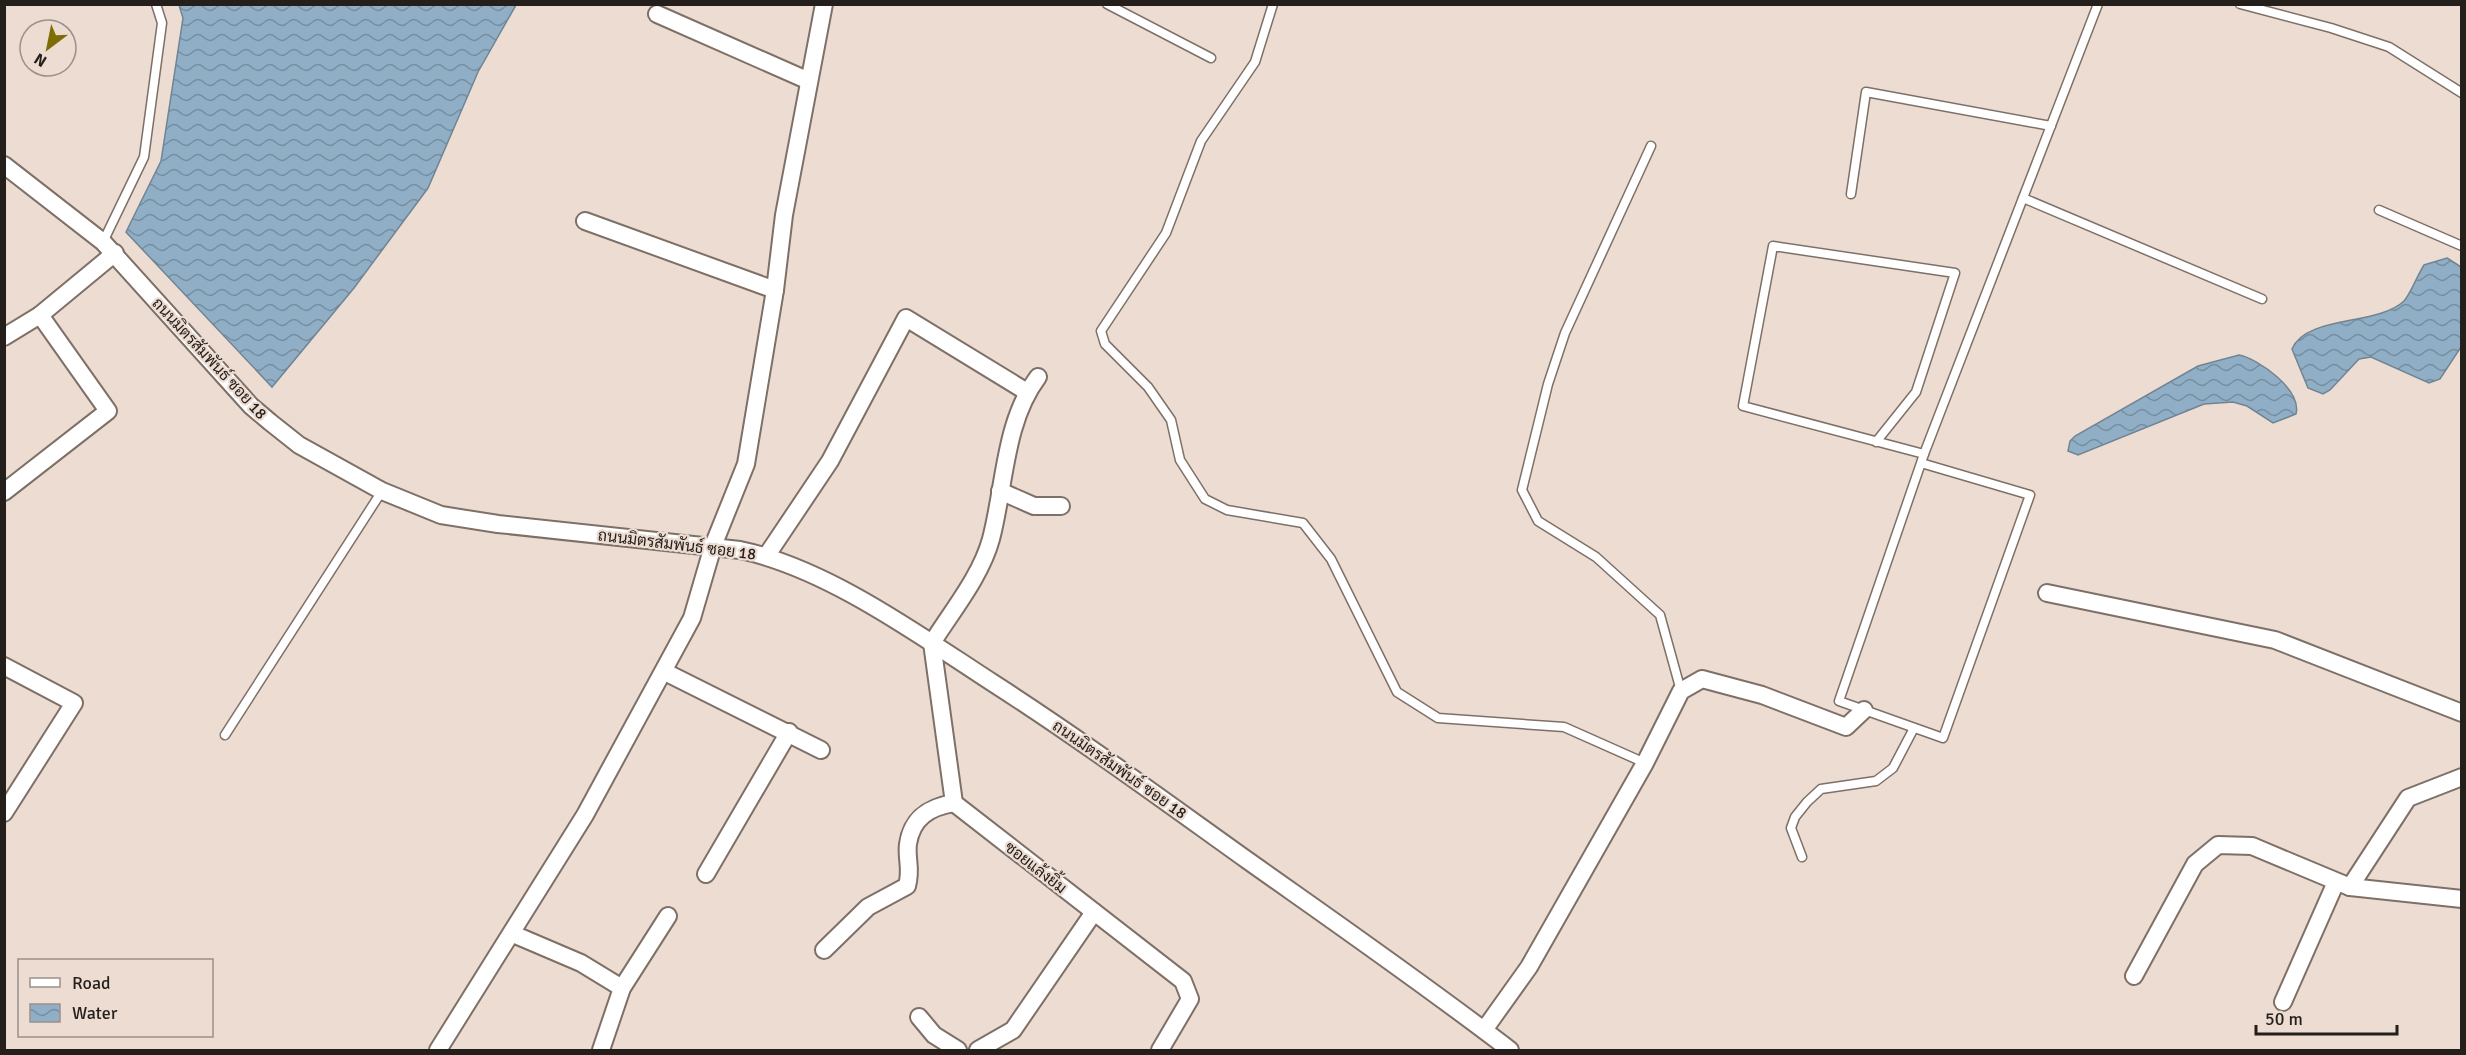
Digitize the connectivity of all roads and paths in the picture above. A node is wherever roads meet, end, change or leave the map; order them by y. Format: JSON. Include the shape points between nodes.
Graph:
{"nodes":[{"id":1,"x":156,"y":4,"type":"edge"},
{"id":2,"x":824,"y":4,"type":"edge"},
{"id":3,"x":1107,"y":4,"type":"edge"},
{"id":4,"x":1273,"y":4,"type":"edge"},
{"id":5,"x":2098,"y":4,"type":"edge"},
{"id":6,"x":2240,"y":4,"type":"edge"},
{"id":7,"x":657,"y":14,"type":"dead end"},
{"id":8,"x":1211,"y":58,"type":"dead end"},
{"id":9,"x":809,"y":81,"type":"junction"},
{"id":10,"x":2462,"y":93,"type":"edge"},
{"id":11,"x":2051,"y":126,"type":"junction"},
{"id":12,"x":1651,"y":146,"type":"dead end"},
{"id":13,"x":4,"y":165,"type":"edge"},
{"id":14,"x":1851,"y":194,"type":"dead end"},
{"id":15,"x":2023,"y":198,"type":"junction"},
{"id":16,"x":2379,"y":210,"type":"dead end"},
{"id":17,"x":585,"y":221,"type":"dead end"},
{"id":18,"x":2462,"y":246,"type":"edge"},
{"id":19,"x":109,"y":247,"type":"junction"},
{"id":20,"x":775,"y":290,"type":"junction"},
{"id":21,"x":2262,"y":299,"type":"dead end"},
{"id":22,"x":40,"y":315,"type":"junction"},
{"id":23,"x":4,"y":337,"type":"edge"},
{"id":24,"x":1038,"y":377,"type":"dead end"},
{"id":25,"x":1027,"y":392,"type":"junction"},
{"id":26,"x":1876,"y":442,"type":"junction"},
{"id":27,"x":1922,"y":459,"type":"junction"},
{"id":28,"x":382,"y":491,"type":"junction"},
{"id":29,"x":1000,"y":491,"type":"junction"},
{"id":30,"x":4,"y":492,"type":"edge"},
{"id":31,"x":1061,"y":506,"type":"dead end"},
{"id":32,"x":713,"y":546,"type":"junction"},
{"id":33,"x":766,"y":555,"type":"junction"},
{"id":34,"x":2047,"y":594,"type":"dead end"},
{"id":35,"x":932,"y":643,"type":"junction"},
{"id":36,"x":4,"y":666,"type":"edge"},
{"id":37,"x":665,"y":672,"type":"junction"},
{"id":38,"x":1681,"y":691,"type":"junction"},
{"id":39,"x":1864,"y":710,"type":"junction"},
{"id":40,"x":2462,"y":713,"type":"edge"},
{"id":41,"x":1914,"y":728,"type":"junction"},
{"id":42,"x":789,"y":732,"type":"junction"},
{"id":43,"x":225,"y":735,"type":"dead end"},
{"id":44,"x":821,"y":750,"type":"dead end"},
{"id":45,"x":1645,"y":763,"type":"junction"},
{"id":46,"x":2462,"y":777,"type":"edge"},
{"id":47,"x":954,"y":803,"type":"junction"},
{"id":48,"x":4,"y":813,"type":"edge"},
{"id":49,"x":1802,"y":857,"type":"dead end"},
{"id":50,"x":706,"y":874,"type":"dead end"},
{"id":51,"x":2343,"y":885,"type":"junction"},
{"id":52,"x":2462,"y":899,"type":"edge"},
{"id":53,"x":1094,"y":912,"type":"junction"},
{"id":54,"x":668,"y":916,"type":"dead end"},
{"id":55,"x":513,"y":934,"type":"junction"},
{"id":56,"x":824,"y":950,"type":"dead end"},
{"id":57,"x":2134,"y":976,"type":"dead end"},
{"id":58,"x":622,"y":988,"type":"junction"},
{"id":59,"x":2283,"y":1002,"type":"dead end"},
{"id":60,"x":919,"y":1017,"type":"dead end"},
{"id":61,"x":1484,"y":1030,"type":"junction"},
{"id":62,"x":438,"y":1050,"type":"edge"},
{"id":63,"x":601,"y":1050,"type":"edge"},
{"id":64,"x":958,"y":1050,"type":"edge"},
{"id":65,"x":978,"y":1050,"type":"edge"},
{"id":66,"x":1160,"y":1050,"type":"edge"},
{"id":67,"x":1510,"y":1050,"type":"edge"}],
"edges":[{"from":1,"to":19,"type":"lane","via":[[162,23],[144,157]]},
{"from":2,"to":9,"type":"street"},
{"from":3,"to":8,"type":"lane"},
{"from":4,"to":45,"type":"lane","via":[[1255,62],[1201,141],[1166,233],[1101,331],[1105,344],[1148,387],[1171,420],[1180,460],[1205,499],[1227,510],[1303,523],[1330,559],[1397,692],[1438,718],[1564,727]]},
{"from":5,"to":11,"type":"lane"},
{"from":6,"to":10,"type":"lane","via":[[2389,47]]},
{"from":7,"to":9,"type":"street"},
{"from":9,"to":20,"type":"street","via":[[784,215]]},
{"from":11,"to":14,"type":"lane","via":[[1866,92]]},
{"from":11,"to":15,"type":"lane"},
{"from":12,"to":38,"type":"lane","via":[[1565,333],[1522,490],[1538,521],[1596,557],[1660,615]]},
{"from":13,"to":19,"type":"street","name":"ถนนมิตรสัมพันธ์ ซอย 18"},
{"from":15,"to":21,"type":"lane"},
{"from":15,"to":27,"type":"lane"},
{"from":16,"to":18,"type":"lane"},
{"from":17,"to":20,"type":"street"},
{"from":19,"to":22,"type":"street"},
{"from":19,"to":28,"type":"street","name":"ถนนมิตรสัมพันธ์ ซอย 18","via":[[264,417],[299,445]]},
{"from":20,"to":32,"type":"street","via":[[746,464]]},
{"from":22,"to":23,"type":"street"},
{"from":22,"to":30,"type":"street","via":[[108,411]]},
{"from":24,"to":25,"type":"street"},
{"from":25,"to":29,"type":"street"},
{"from":25,"to":33,"type":"street","via":[[906,318],[830,461]]},
{"from":26,"to":26,"type":"lane","via":[[1743,406],[1773,246],[1955,273],[1916,392]]},
{"from":26,"to":27,"type":"lane"},
{"from":27,"to":39,"type":"lane","via":[[1839,701]]},
{"from":27,"to":41,"type":"lane","via":[[2030,495],[1943,738]]},
{"from":28,"to":32,"type":"street","name":"ถนนมิตรสัมพันธ์ ซอย 18","via":[[441,514],[464,518]]},
{"from":28,"to":43,"type":"lane"},
{"from":29,"to":31,"type":"street","via":[[1034,506]]},
{"from":29,"to":35,"type":"street","via":[[991,542]]},
{"from":32,"to":33,"type":"street","name":"ถนนมิตรสัมพันธ์ ซอย 18"},
{"from":32,"to":37,"type":"street","via":[[692,618]]},
{"from":33,"to":35,"type":"street","name":"ถนนมิตรสัมพันธ์ ซอย 18","via":[[832,584]]},
{"from":34,"to":40,"type":"street","via":[[2275,640]]},
{"from":35,"to":47,"type":"street"},
{"from":35,"to":61,"type":"street","name":"ถนนมิตรสัมพันธ์ ซอย 18","via":[[1093,748]]},
{"from":36,"to":48,"type":"street","via":[[74,703]]},
{"from":37,"to":42,"type":"street"},
{"from":37,"to":55,"type":"street"},
{"from":38,"to":39,"type":"street","via":[[1702,679],[1762,695],[1846,727]]},
{"from":38,"to":45,"type":"street"},
{"from":39,"to":41,"type":"lane"},
{"from":41,"to":49,"type":"lane","via":[[1893,768],[1876,781],[1821,789],[1807,802],[1791,828]]},
{"from":42,"to":44,"type":"street"},
{"from":42,"to":50,"type":"street"},
{"from":45,"to":61,"type":"street","via":[[1529,967]]},
{"from":46,"to":51,"type":"street","via":[[2408,798]]},
{"from":47,"to":53,"type":"street","name":"ซอยแล้งยิ้ม"},
{"from":47,"to":56,"type":"street","via":[[935,807],[916,821],[908,845],[911,872],[907,886],[868,908]]},
{"from":51,"to":52,"type":"street"},
{"from":51,"to":57,"type":"street","via":[[2252,846],[2218,844],[2194,864]]},
{"from":51,"to":59,"type":"street"},
{"from":53,"to":65,"type":"street","via":[[1013,1030]]},
{"from":53,"to":66,"type":"street","name":"ซอยแล้งยิ้ม","via":[[1184,981],[1190,999]]},
{"from":54,"to":58,"type":"street"},
{"from":55,"to":58,"type":"street","via":[[581,963]]},
{"from":55,"to":62,"type":"street"},
{"from":58,"to":63,"type":"street"},
{"from":60,"to":64,"type":"street","via":[[934,1035]]},
{"from":61,"to":67,"type":"street","name":"ถนนมิตรสัมพันธ์ ซอย 18"}]}
